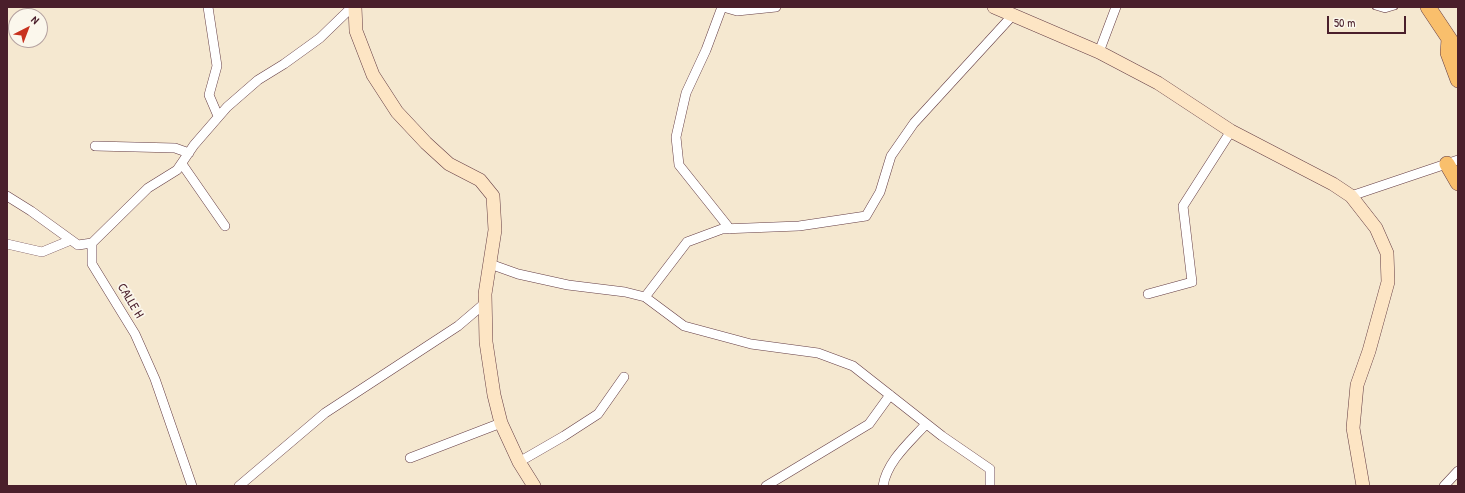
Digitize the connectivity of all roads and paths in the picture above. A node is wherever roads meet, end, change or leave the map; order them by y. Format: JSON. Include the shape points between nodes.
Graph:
{"nodes":[{"id":1,"x":208,"y":7,"type":"edge"},
{"id":2,"x":354,"y":7,"type":"edge"},
{"id":3,"x":723,"y":7,"type":"edge"},
{"id":4,"x":776,"y":7,"type":"edge"},
{"id":5,"x":994,"y":7,"type":"edge"},
{"id":6,"x":1116,"y":7,"type":"edge"},
{"id":7,"x":1375,"y":7,"type":"edge"},
{"id":8,"x":1395,"y":7,"type":"edge"},
{"id":9,"x":1428,"y":7,"type":"edge"},
{"id":10,"x":1012,"y":16,"type":"junction"},
{"id":11,"x":1449,"y":38,"type":"junction"},
{"id":12,"x":1099,"y":52,"type":"junction"},
{"id":13,"x":1458,"y":52,"type":"edge"},
{"id":14,"x":1458,"y":80,"type":"edge"},
{"id":15,"x":218,"y":116,"type":"junction"},
{"id":16,"x":1231,"y":131,"type":"junction"},
{"id":17,"x":95,"y":146,"type":"dead end"},
{"id":18,"x":189,"y":153,"type":"junction"},
{"id":19,"x":1453,"y":162,"type":"edge"},
{"id":20,"x":182,"y":164,"type":"junction"},
{"id":21,"x":1458,"y":182,"type":"edge"},
{"id":22,"x":7,"y":196,"type":"edge"},
{"id":23,"x":1351,"y":196,"type":"junction"},
{"id":24,"x":225,"y":226,"type":"dead end"},
{"id":25,"x":730,"y":229,"type":"junction"},
{"id":26,"x":71,"y":240,"type":"junction"},
{"id":27,"x":92,"y":243,"type":"junction"},
{"id":28,"x":7,"y":244,"type":"edge"},
{"id":29,"x":490,"y":264,"type":"junction"},
{"id":30,"x":1148,"y":294,"type":"dead end"},
{"id":31,"x":645,"y":297,"type":"junction"},
{"id":32,"x":485,"y":303,"type":"junction"},
{"id":33,"x":624,"y":377,"type":"dead end"},
{"id":34,"x":890,"y":395,"type":"junction"},
{"id":35,"x":501,"y":423,"type":"junction"},
{"id":36,"x":926,"y":424,"type":"junction"},
{"id":37,"x":410,"y":458,"type":"dead end"},
{"id":38,"x":519,"y":462,"type":"junction"},
{"id":39,"x":1458,"y":471,"type":"edge"},
{"id":40,"x":192,"y":486,"type":"edge"},
{"id":41,"x":239,"y":486,"type":"edge"},
{"id":42,"x":534,"y":486,"type":"edge"},
{"id":43,"x":766,"y":486,"type":"edge"},
{"id":44,"x":883,"y":486,"type":"edge"},
{"id":45,"x":990,"y":486,"type":"edge"},
{"id":46,"x":1363,"y":486,"type":"edge"},
{"id":47,"x":1444,"y":486,"type":"edge"}],
"edges":[{"from":1,"to":15,"type":"street","via":[[217,66],[209,95]]},
{"from":2,"to":15,"type":"street","via":[[320,38],[258,80]]},
{"from":2,"to":29,"type":"street","via":[[356,31],[373,75],[397,112],[449,164],[480,180],[493,196],[495,230]]},
{"from":3,"to":4,"type":"street","via":[[737,11]]},
{"from":3,"to":25,"type":"street","via":[[686,93],[676,137],[680,165]]},
{"from":5,"to":10,"type":"street"},
{"from":6,"to":12,"type":"street"},
{"from":7,"to":8,"type":"lane","via":[[1385,10]]},
{"from":9,"to":11,"type":"main road"},
{"from":10,"to":12,"type":"street"},
{"from":10,"to":25,"type":"street","via":[[914,123],[891,156],[880,192],[866,216],[799,226]]},
{"from":11,"to":13,"type":"main road"},
{"from":11,"to":14,"type":"main road","via":[[1448,53]]},
{"from":12,"to":16,"type":"street","via":[[1158,83]]},
{"from":15,"to":18,"type":"street"},
{"from":16,"to":23,"type":"street"},
{"from":16,"to":30,"type":"street","via":[[1183,206],[1192,282]]},
{"from":17,"to":18,"type":"street","via":[[175,148]]},
{"from":18,"to":20,"type":"street"},
{"from":19,"to":21,"type":"main road"},
{"from":19,"to":23,"type":"street"},
{"from":20,"to":24,"type":"street"},
{"from":20,"to":27,"type":"street","via":[[177,170],[148,188]]},
{"from":22,"to":26,"type":"street"},
{"from":23,"to":46,"type":"street","via":[[1376,228],[1387,254],[1388,282],[1357,385],[1353,428]]},
{"from":25,"to":31,"type":"street","via":[[722,229],[687,242]]},
{"from":26,"to":27,"type":"street","via":[[78,245]]},
{"from":26,"to":28,"type":"street","via":[[42,252]]},
{"from":27,"to":40,"type":"street","name":"CALLE H","via":[[92,264],[135,334],[155,379]]},
{"from":29,"to":31,"type":"street","via":[[518,274],[568,285]]},
{"from":29,"to":32,"type":"street"},
{"from":31,"to":34,"type":"street","via":[[684,326],[751,344],[818,353],[853,366]]},
{"from":32,"to":35,"type":"street","via":[[486,342]]},
{"from":32,"to":41,"type":"street","via":[[458,326],[325,413]]},
{"from":33,"to":38,"type":"street","via":[[598,414]]},
{"from":34,"to":36,"type":"street"},
{"from":34,"to":43,"type":"street","via":[[869,424]]},
{"from":35,"to":37,"type":"street"},
{"from":35,"to":38,"type":"street"},
{"from":36,"to":44,"type":"street","via":[[894,460]]},
{"from":36,"to":45,"type":"street","via":[[990,469]]},
{"from":38,"to":42,"type":"street"},
{"from":39,"to":47,"type":"street"}]}
